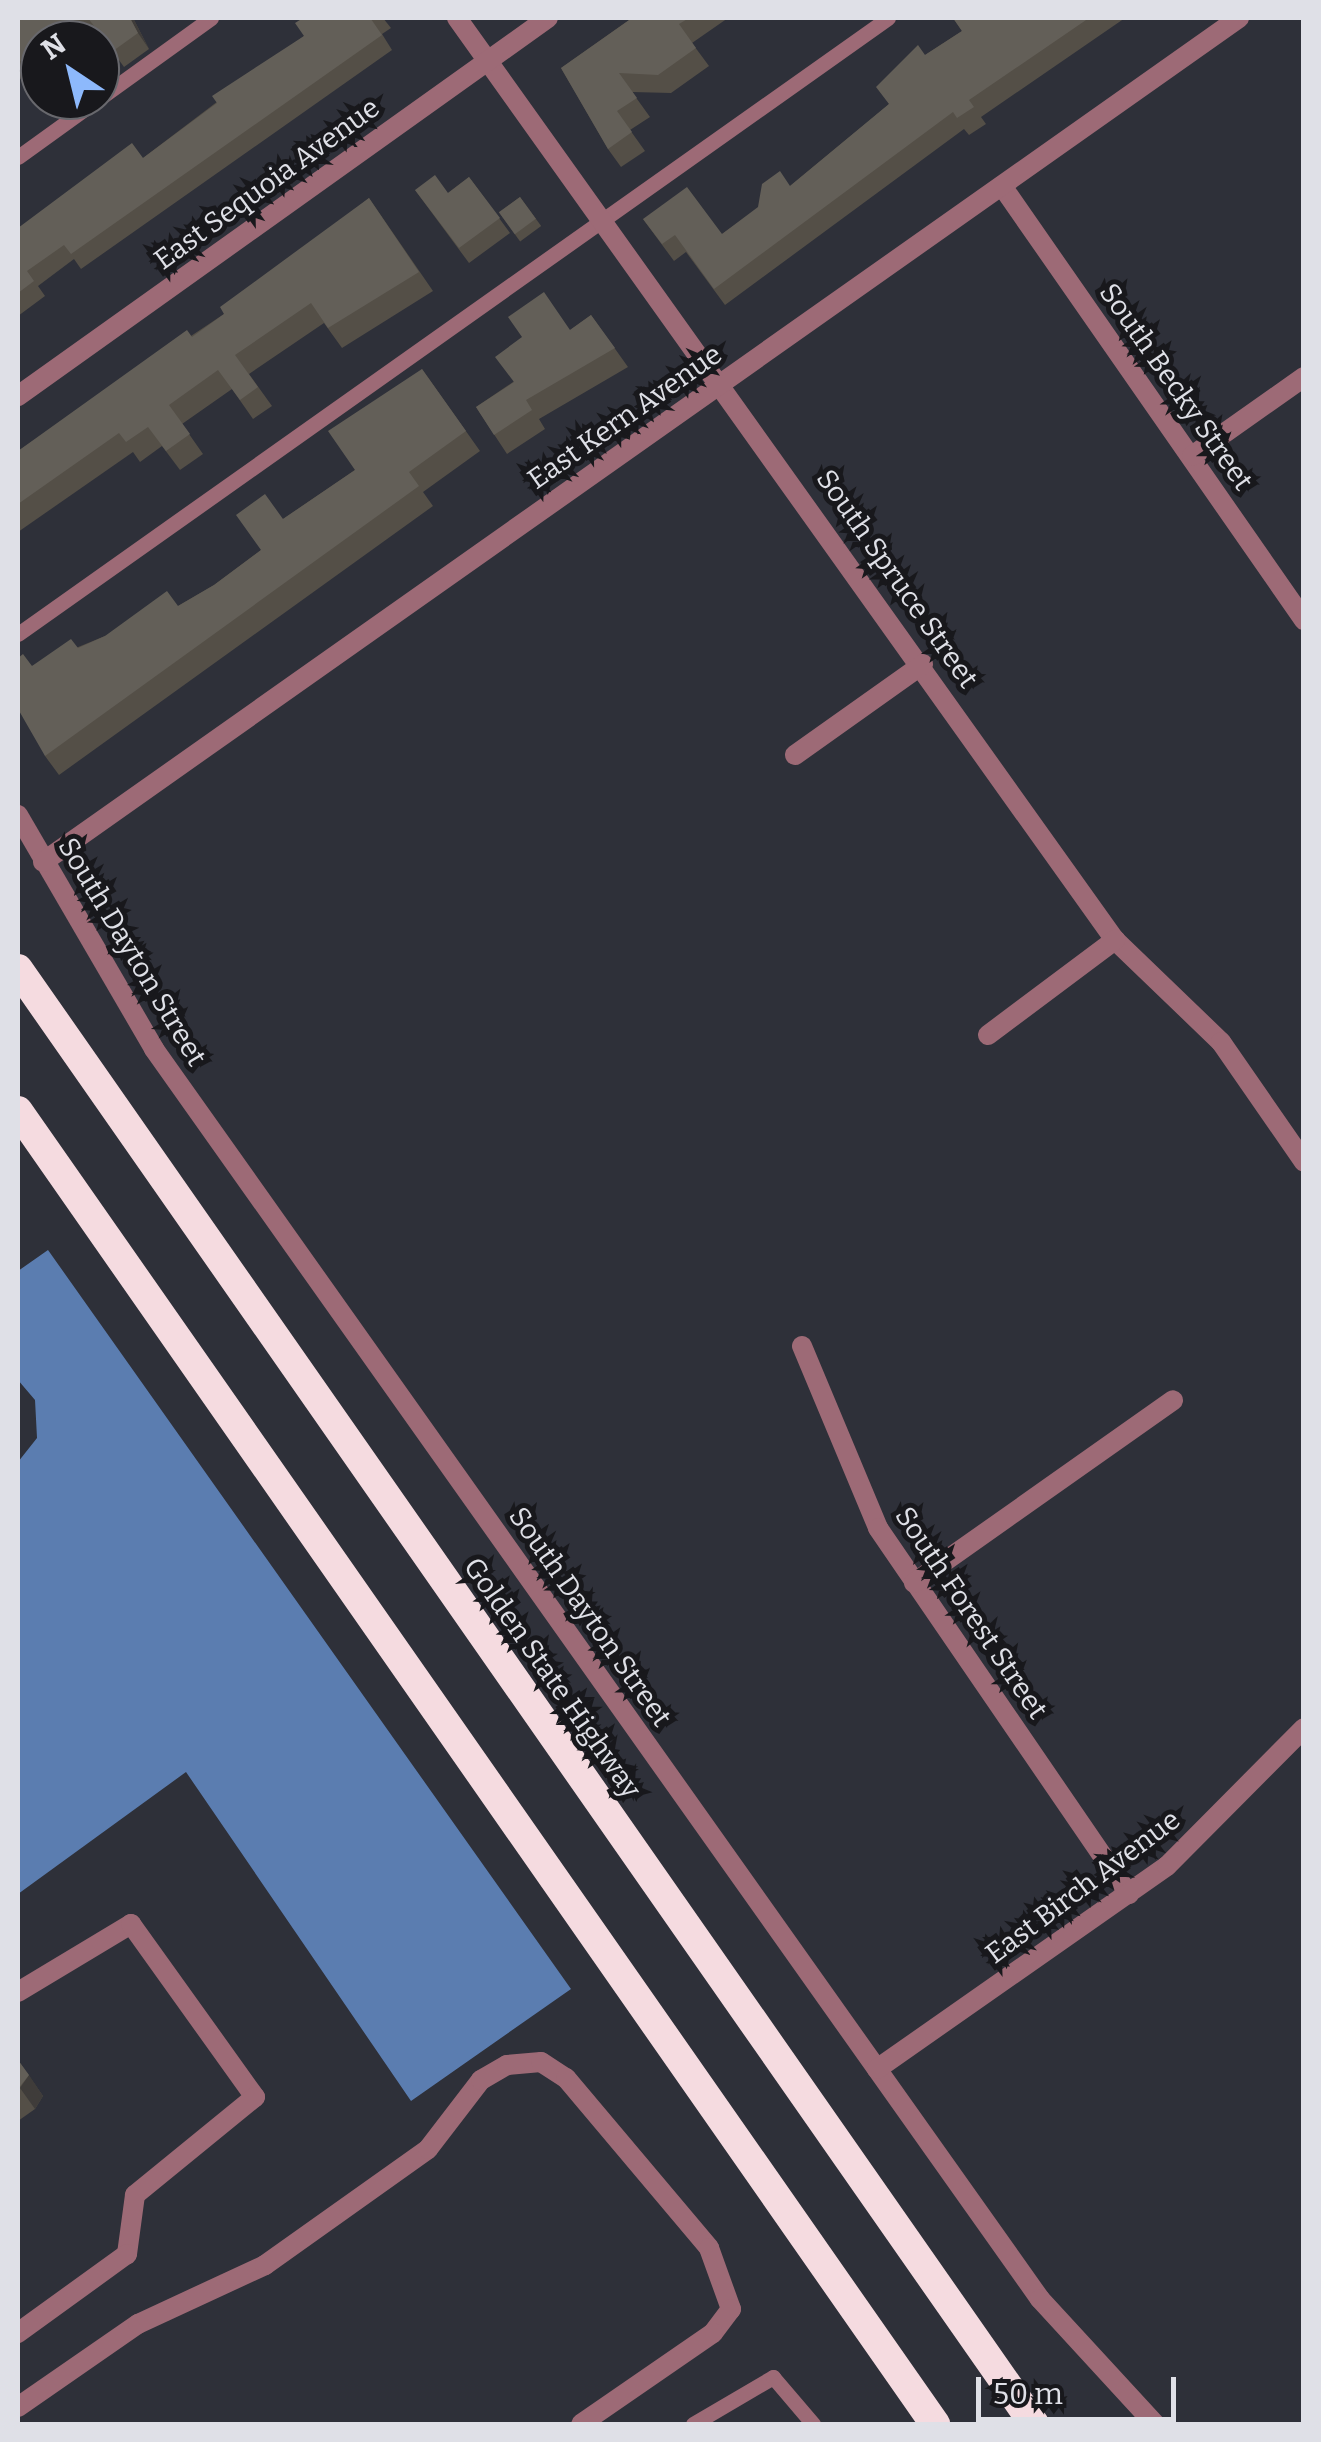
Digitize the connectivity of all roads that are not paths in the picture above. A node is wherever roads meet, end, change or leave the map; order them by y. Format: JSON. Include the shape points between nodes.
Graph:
{"nodes":[{"id":1,"x":211,"y":18,"type":"edge"},
{"id":2,"x":457,"y":18,"type":"edge"},
{"id":3,"x":548,"y":18,"type":"edge"},
{"id":4,"x":888,"y":18,"type":"edge"},
{"id":5,"x":1239,"y":18,"type":"edge"},
{"id":6,"x":487,"y":60,"type":"junction"},
{"id":7,"x":120,"y":83,"type":"edge"},
{"id":8,"x":69,"y":120,"type":"edge"},
{"id":9,"x":18,"y":157,"type":"edge"},
{"id":10,"x":1002,"y":186,"type":"junction"},
{"id":11,"x":599,"y":223,"type":"junction"},
{"id":12,"x":1304,"y":377,"type":"edge"},
{"id":13,"x":720,"y":383,"type":"junction"},
{"id":14,"x":18,"y":396,"type":"edge"},
{"id":15,"x":1192,"y":456,"type":"junction"},
{"id":16,"x":1304,"y":620,"type":"edge"},
{"id":17,"x":18,"y":634,"type":"edge"},
{"id":18,"x":923,"y":664,"type":"junction"},
{"id":19,"x":795,"y":755,"type":"dead end"},
{"id":20,"x":18,"y":815,"type":"edge"},
{"id":21,"x":43,"y":862,"type":"junction"},
{"id":22,"x":1115,"y":940,"type":"junction"},
{"id":23,"x":18,"y":969,"type":"edge"},
{"id":24,"x":988,"y":1036,"type":"dead end"},
{"id":25,"x":18,"y":1110,"type":"edge"},
{"id":26,"x":1304,"y":1162,"type":"edge"},
{"id":27,"x":802,"y":1346,"type":"dead end"},
{"id":28,"x":1173,"y":1400,"type":"dead end"},
{"id":29,"x":914,"y":1583,"type":"junction"},
{"id":30,"x":1304,"y":1728,"type":"edge"},
{"id":31,"x":1129,"y":1894,"type":"junction"},
{"id":32,"x":18,"y":1992,"type":"edge"},
{"id":33,"x":877,"y":2069,"type":"junction"},
{"id":34,"x":18,"y":2332,"type":"edge"},
{"id":35,"x":18,"y":2407,"type":"edge"},
{"id":36,"x":581,"y":2424,"type":"edge"},
{"id":37,"x":693,"y":2424,"type":"edge"},
{"id":38,"x":814,"y":2424,"type":"edge"},
{"id":39,"x":935,"y":2424,"type":"edge"},
{"id":40,"x":1034,"y":2424,"type":"edge"},
{"id":41,"x":1156,"y":2424,"type":"edge"}],
"edges":[{"from":1,"to":7,"type":"lane"},
{"from":2,"to":6,"type":"street","name":"South Spruce Street"},
{"from":3,"to":6,"type":"street","name":"East Sequoia Avenue"},
{"from":4,"to":11,"type":"lane"},
{"from":5,"to":10,"type":"street","name":"East Kern Avenue"},
{"from":6,"to":11,"type":"street","name":"South Spruce Street"},
{"from":6,"to":14,"type":"street","name":"East Sequoia Avenue"},
{"from":8,"to":9,"type":"lane"},
{"from":10,"to":13,"type":"street","name":"East Kern Avenue"},
{"from":10,"to":15,"type":"street","name":"South Becky Street"},
{"from":11,"to":13,"type":"street","name":"South Spruce Street","via":[[688,352]]},
{"from":11,"to":17,"type":"lane"},
{"from":12,"to":15,"type":"street"},
{"from":13,"to":18,"type":"street","name":"South Spruce Street"},
{"from":13,"to":21,"type":"street","name":"East Kern Avenue"},
{"from":15,"to":16,"type":"street","name":"South Becky Street"},
{"from":18,"to":19,"type":"street"},
{"from":18,"to":22,"type":"street","name":"South Spruce Street"},
{"from":20,"to":21,"type":"street","name":"South Dayton Street"},
{"from":21,"to":33,"type":"street","name":"South Dayton Street","via":[[154,1049]]},
{"from":22,"to":24,"type":"street"},
{"from":22,"to":26,"type":"street","name":"South Spruce Street","via":[[1220,1042]]},
{"from":23,"to":40,"type":"highway","name":"Golden State Highway"},
{"from":25,"to":39,"type":"highway"},
{"from":27,"to":29,"type":"street","name":"South Forest Street","via":[[856,1484]]},
{"from":28,"to":29,"type":"street"},
{"from":29,"to":31,"type":"street","name":"South Forest Street"},
{"from":30,"to":31,"type":"street","name":"East Birch Avenue","via":[[1199,1837]]},
{"from":31,"to":33,"type":"street","name":"East Birch Avenue"},
{"from":32,"to":34,"type":"street","via":[[131,1924],[255,2098],[134,2195],[127,2254]]},
{"from":33,"to":41,"type":"street","name":"South Dayton Street","via":[[1040,2298]]},
{"from":35,"to":36,"type":"street","via":[[138,2324],[280,2254],[428,2149],[481,2080],[507,2064],[541,2062],[566,2078],[708,2248],[731,2310],[712,2332]]},
{"from":37,"to":38,"type":"lane","via":[[773,2377]]}]}
